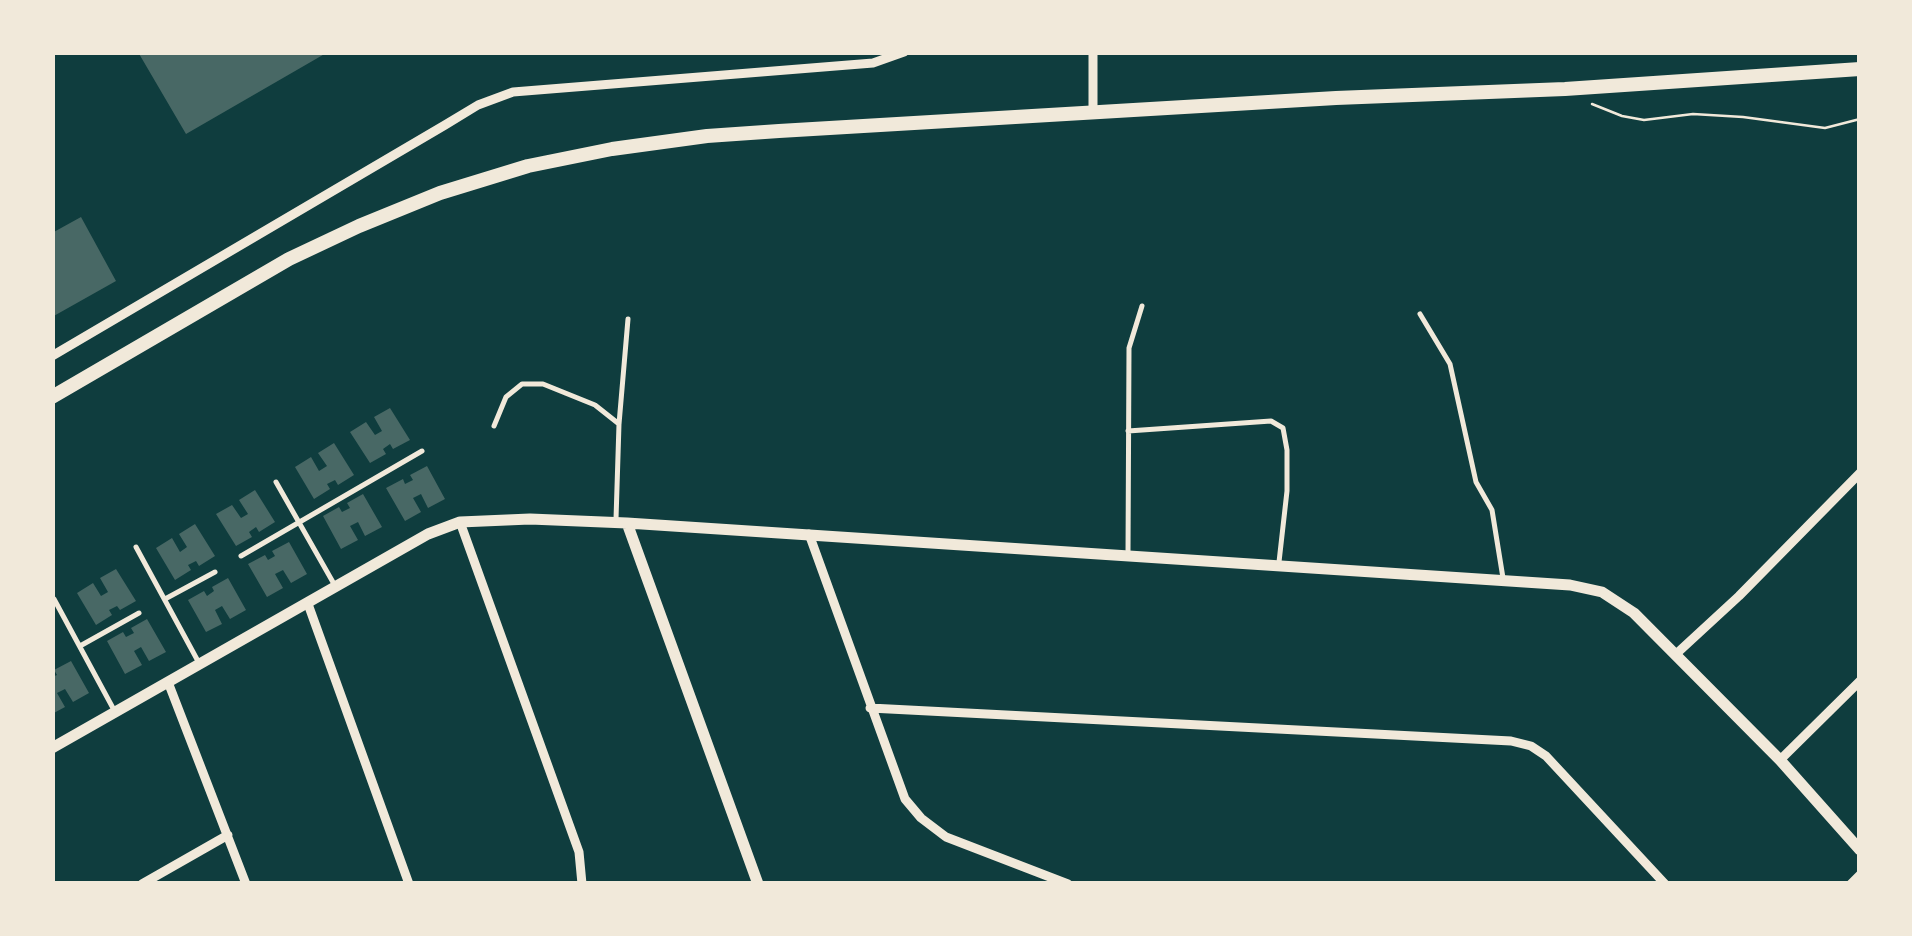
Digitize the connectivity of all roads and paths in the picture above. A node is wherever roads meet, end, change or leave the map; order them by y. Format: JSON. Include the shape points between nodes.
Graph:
{"nodes":[{"id":1,"x":904,"y":52,"type":"edge"},
{"id":2,"x":1093,"y":52,"type":"edge"},
{"id":3,"x":1860,"y":70,"type":"edge"},
{"id":4,"x":1564,"y":89,"type":"junction"},
{"id":5,"x":1093,"y":112,"type":"junction"},
{"id":6,"x":1860,"y":119,"type":"edge"},
{"id":7,"x":1142,"y":306,"type":"dead end"},
{"id":8,"x":1420,"y":314,"type":"dead end"},
{"id":9,"x":628,"y":319,"type":"dead end"},
{"id":10,"x":52,"y":356,"type":"edge"},
{"id":11,"x":52,"y":397,"type":"edge"},
{"id":12,"x":618,"y":424,"type":"junction"},
{"id":13,"x":494,"y":426,"type":"dead end"},
{"id":14,"x":1128,"y":431,"type":"junction"},
{"id":15,"x":422,"y":452,"type":"dead end"},
{"id":16,"x":1860,"y":474,"type":"edge"},
{"id":17,"x":276,"y":482,"type":"dead end"},
{"id":18,"x":460,"y":522,"type":"junction"},
{"id":19,"x":621,"y":522,"type":"junction"},
{"id":20,"x":300,"y":523,"type":"junction"},
{"id":21,"x":809,"y":534,"type":"junction"},
{"id":22,"x":136,"y":547,"type":"dead end"},
{"id":23,"x":241,"y":556,"type":"dead end"},
{"id":24,"x":1128,"y":556,"type":"junction"},
{"id":25,"x":1278,"y":566,"type":"junction"},
{"id":26,"x":215,"y":572,"type":"dead end"},
{"id":27,"x":1504,"y":580,"type":"junction"},
{"id":28,"x":336,"y":587,"type":"junction"},
{"id":29,"x":54,"y":599,"type":"edge"},
{"id":30,"x":164,"y":600,"type":"junction"},
{"id":31,"x":308,"y":604,"type":"junction"},
{"id":32,"x":138,"y":613,"type":"dead end"},
{"id":33,"x":80,"y":646,"type":"junction"},
{"id":34,"x":1675,"y":655,"type":"junction"},
{"id":35,"x":199,"y":664,"type":"junction"},
{"id":36,"x":1860,"y":680,"type":"edge"},
{"id":37,"x":168,"y":682,"type":"junction"},
{"id":38,"x":870,"y":708,"type":"junction"},
{"id":39,"x":115,"y":712,"type":"junction"},
{"id":40,"x":52,"y":748,"type":"edge"},
{"id":41,"x":1780,"y":760,"type":"junction"},
{"id":42,"x":228,"y":835,"type":"junction"},
{"id":43,"x":1860,"y":850,"type":"edge"},
{"id":44,"x":750,"y":864,"type":"junction"},
{"id":45,"x":1860,"y":875,"type":"edge"},
{"id":46,"x":142,"y":884,"type":"edge"},
{"id":47,"x":246,"y":884,"type":"edge"},
{"id":48,"x":409,"y":884,"type":"edge"},
{"id":49,"x":582,"y":884,"type":"edge"},
{"id":50,"x":749,"y":884,"type":"edge"},
{"id":51,"x":758,"y":884,"type":"edge"},
{"id":52,"x":1068,"y":884,"type":"edge"},
{"id":53,"x":1665,"y":884,"type":"edge"},
{"id":54,"x":1851,"y":884,"type":"edge"}],
"edges":[{"from":1,"to":10,"type":"street","via":[[873,63],[514,92],[444,124]]},
{"from":2,"to":5,"type":"street"},
{"from":3,"to":4,"type":"main road"},
{"from":4,"to":5,"type":"main road"},
{"from":4,"to":6,"type":"path","via":[[1644,120],[1693,114],[1826,128]]},
{"from":5,"to":11,"type":"main road","via":[[707,136],[528,166],[440,193],[289,259]]},
{"from":7,"to":14,"type":"lane","via":[[1129,348]]},
{"from":8,"to":27,"type":"lane","via":[[1450,364],[1476,482],[1492,510]]},
{"from":9,"to":12,"type":"lane"},
{"from":12,"to":13,"type":"lane","via":[[596,405],[543,384],[522,384],[506,397]]},
{"from":12,"to":19,"type":"lane"},
{"from":14,"to":24,"type":"lane"},
{"from":14,"to":25,"type":"lane","via":[[1271,421],[1283,428],[1287,492]]},
{"from":15,"to":20,"type":"lane"},
{"from":16,"to":34,"type":"street"},
{"from":17,"to":20,"type":"lane"},
{"from":18,"to":19,"type":"street"},
{"from":18,"to":28,"type":"street"},
{"from":18,"to":49,"type":"street","via":[[579,852]]},
{"from":19,"to":21,"type":"street"},
{"from":19,"to":44,"type":"street"},
{"from":20,"to":23,"type":"lane"},
{"from":20,"to":28,"type":"lane"},
{"from":21,"to":24,"type":"street"},
{"from":21,"to":38,"type":"street"},
{"from":22,"to":30,"type":"lane"},
{"from":24,"to":25,"type":"street"},
{"from":25,"to":27,"type":"street"},
{"from":26,"to":30,"type":"lane"},
{"from":27,"to":34,"type":"street","via":[[1602,592],[1634,613]]},
{"from":28,"to":31,"type":"street"},
{"from":29,"to":33,"type":"lane"},
{"from":30,"to":35,"type":"lane"},
{"from":31,"to":35,"type":"street"},
{"from":31,"to":48,"type":"street"},
{"from":32,"to":33,"type":"lane"},
{"from":33,"to":39,"type":"lane"},
{"from":34,"to":41,"type":"street"},
{"from":35,"to":37,"type":"street"},
{"from":36,"to":41,"type":"street"},
{"from":37,"to":39,"type":"street"},
{"from":37,"to":42,"type":"street"},
{"from":38,"to":52,"type":"street","via":[[905,799],[920,818],[946,837]]},
{"from":38,"to":53,"type":"street","via":[[1511,741],[1546,756]]},
{"from":39,"to":40,"type":"street"},
{"from":41,"to":43,"type":"street"},
{"from":42,"to":46,"type":"street"},
{"from":42,"to":47,"type":"street"},
{"from":44,"to":50,"type":"street"},
{"from":44,"to":51,"type":"street"},
{"from":45,"to":54,"type":"street"}]}
